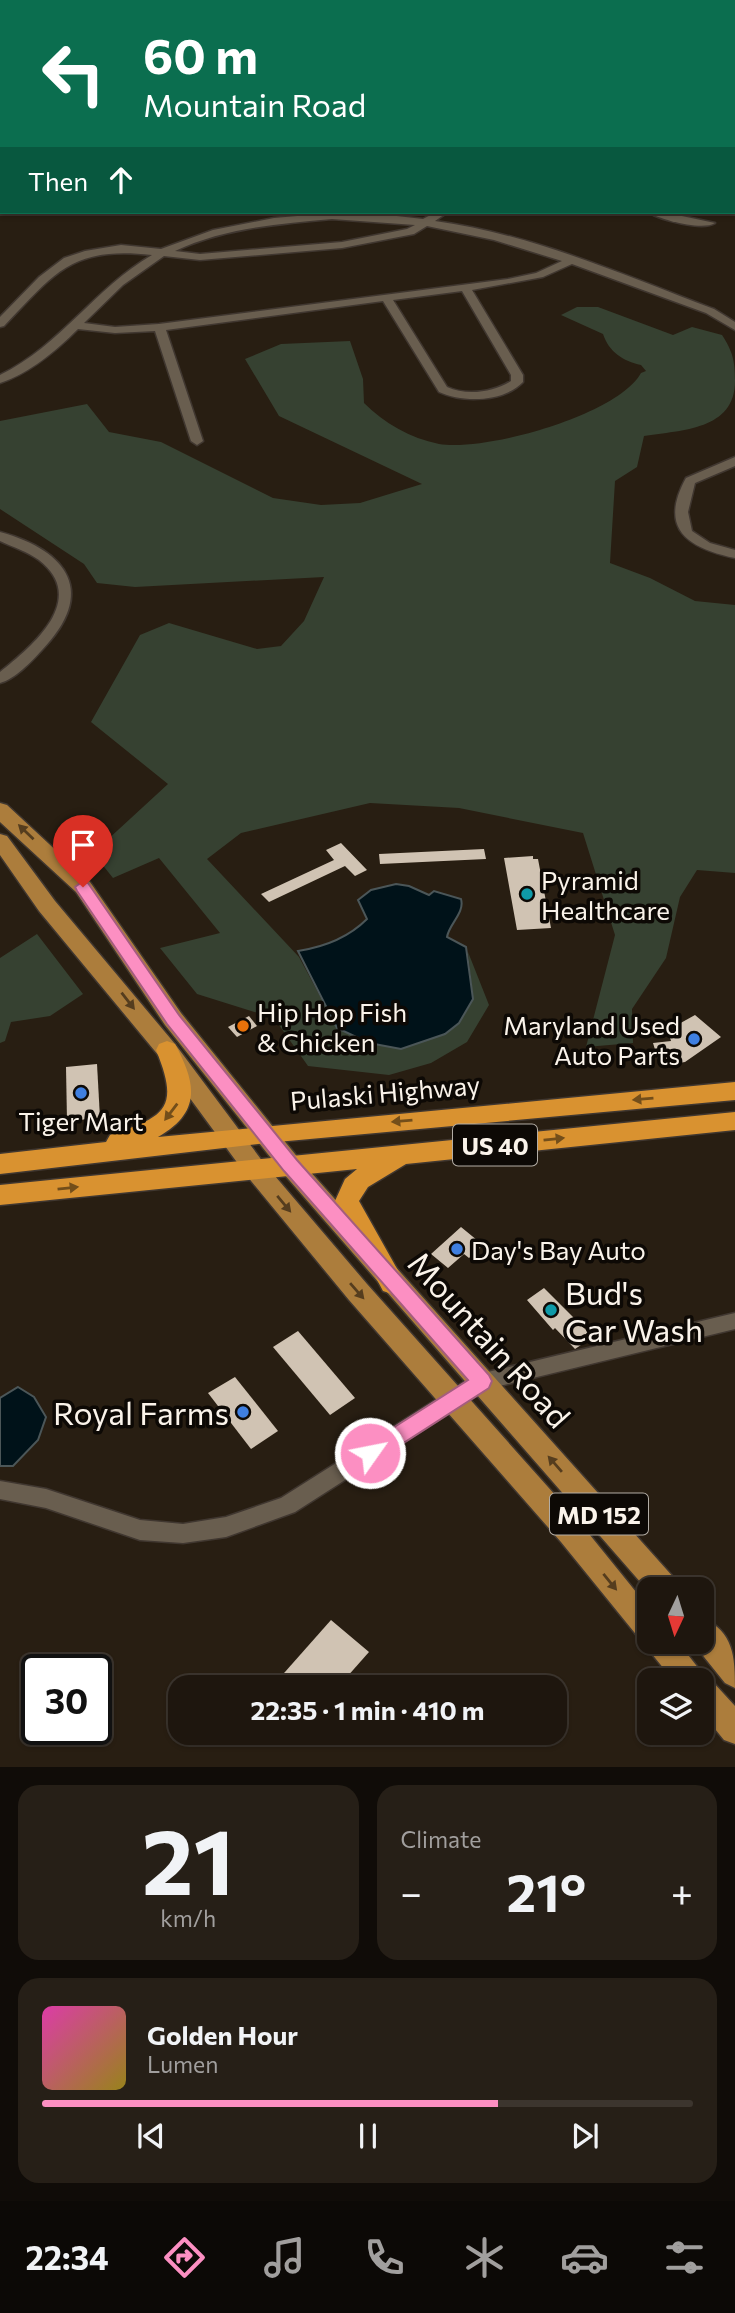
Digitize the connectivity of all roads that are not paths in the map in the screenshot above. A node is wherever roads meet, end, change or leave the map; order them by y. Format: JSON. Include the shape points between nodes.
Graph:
{"nodes":[{"id":1,"x":440,"y":214,"type":"edge"},
{"id":2,"x":660,"y":214,"type":"edge"},
{"id":3,"x":430,"y":221,"type":"junction"},
{"id":4,"x":710,"y":223,"type":"dead end"},
{"id":5,"x":162,"y":253,"type":"junction"},
{"id":6,"x":570,"y":261,"type":"junction"},
{"id":7,"x":465,"y":287,"type":"junction"},
{"id":8,"x":386,"y":297,"type":"junction"},
{"id":9,"x":0,"y":324,"type":"edge"},
{"id":10,"x":75,"y":325,"type":"junction"},
{"id":11,"x":159,"y":327,"type":"junction"},
{"id":12,"x":735,"y":327,"type":"edge"},
{"id":13,"x":0,"y":379,"type":"edge"},
{"id":14,"x":197,"y":441,"type":"dead end"},
{"id":15,"x":735,"y":461,"type":"edge"},
{"id":16,"x":0,"y":536,"type":"edge"},
{"id":17,"x":735,"y":554,"type":"edge"},
{"id":18,"x":3,"y":673,"type":"edge"},
{"id":19,"x":0,"y":810,"type":"edge"},
{"id":20,"x":0,"y":841,"type":"edge"},
{"id":21,"x":166,"y":1050,"type":"junction"},
{"id":22,"x":735,"y":1091,"type":"edge"},
{"id":23,"x":690,"y":1095,"type":"junction"},
{"id":24,"x":735,"y":1121,"type":"edge"},
{"id":25,"x":700,"y":1125,"type":"junction"},
{"id":26,"x":265,"y":1134,"type":"junction"},
{"id":27,"x":231,"y":1138,"type":"junction"},
{"id":28,"x":404,"y":1154,"type":"junction"},
{"id":29,"x":49,"y":1159,"type":"junction"},
{"id":30,"x":0,"y":1164,"type":"edge"},
{"id":31,"x":291,"y":1166,"type":"junction"},
{"id":32,"x":255,"y":1169,"type":"junction"},
{"id":33,"x":0,"y":1195,"type":"edge"},
{"id":34,"x":392,"y":1283,"type":"junction"},
{"id":35,"x":735,"y":1321,"type":"edge"},
{"id":36,"x":482,"y":1381,"type":"junction"},
{"id":37,"x":452,"y":1399,"type":"junction"},
{"id":38,"x":0,"y":1490,"type":"edge"},
{"id":39,"x":654,"y":1577,"type":"edge"},
{"id":40,"x":637,"y":1615,"type":"edge"},
{"id":41,"x":714,"y":1647,"type":"edge"},
{"id":42,"x":669,"y":1654,"type":"edge"},
{"id":43,"x":682,"y":1668,"type":"edge"},
{"id":44,"x":735,"y":1674,"type":"edge"},
{"id":45,"x":714,"y":1705,"type":"edge"},
{"id":46,"x":735,"y":1729,"type":"edge"}],
"edges":[{"from":1,"to":3,"type":"street"},
{"from":2,"to":4,"type":"street"},
{"from":3,"to":5,"type":"street","via":[[410,232],[342,245],[200,257]]},
{"from":3,"to":5,"type":"street","via":[[331,215],[243,220]]},
{"from":3,"to":6,"type":"street","via":[[500,236]]},
{"from":5,"to":9,"type":"street","via":[[121,248],[68,260]]},
{"from":5,"to":10,"type":"street","via":[[112,285]]},
{"from":6,"to":7,"type":"street","via":[[539,275]]},
{"from":6,"to":12,"type":"street","via":[[709,311]]},
{"from":7,"to":8,"type":"street"},
{"from":7,"to":8,"type":"street","via":[[517,375],[510,388],[466,394],[443,389]]},
{"from":8,"to":11,"type":"street"},
{"from":10,"to":11,"type":"street","via":[[115,330]]},
{"from":10,"to":13,"type":"street","via":[[38,359]]},
{"from":11,"to":14,"type":"street"},
{"from":15,"to":17,"type":"street","via":[[690,481],[681,515],[691,541]]},
{"from":16,"to":18,"type":"street","via":[[45,558],[66,586],[64,610],[49,636]]},
{"from":26,"to":19,"type":"main road","number":"MD 152","one_way":true,"via":[[173,1019],[83,887]]},
{"from":20,"to":21,"type":"main road","number":"MD 152","one_way":true,"via":[[47,906]]},
{"from":21,"to":27,"type":"main road","number":"MD 152"},
{"from":21,"to":29,"type":"highway","one_way":true,"via":[[181,1095],[169,1119],[138,1136]]},
{"from":22,"to":23,"type":"highway","name":"Pulaski Highway","number":"US 40"},
{"from":23,"to":25,"type":"highway"},
{"from":23,"to":26,"type":"highway","name":"Pulaski Highway","number":"US 40","one_way":true},
{"from":24,"to":25,"type":"highway","number":"US 40"},
{"from":28,"to":25,"type":"highway","number":"US 40","one_way":true},
{"from":26,"to":27,"type":"highway","name":"Pulaski Highway","number":"US 40"},
{"from":26,"to":31,"type":"main road","name":"Mountain Road","number":"MD 152"},
{"from":27,"to":29,"type":"highway","name":"Pulaski Highway","number":"US 40"},
{"from":27,"to":32,"type":"main road","number":"MD 152"},
{"from":28,"to":31,"type":"highway","number":"US 40"},
{"from":28,"to":34,"type":"highway","via":[[359,1179],[347,1196],[350,1211]]},
{"from":29,"to":30,"type":"highway","name":"Pulaski Highway","number":"US 40"},
{"from":31,"to":32,"type":"highway","number":"US 40"},
{"from":31,"to":34,"type":"main road","name":"Mountain Road","number":"MD 152"},
{"from":33,"to":32,"type":"highway","number":"US 40","one_way":true},
{"from":32,"to":37,"type":"main road","number":"MD 152","one_way":true},
{"from":34,"to":36,"type":"main road","name":"Mountain Road","number":"MD 152"},
{"from":35,"to":36,"type":"street"},
{"from":36,"to":37,"type":"street"},
{"from":39,"to":36,"type":"main road","name":"Mountain Road","number":"MD 152","one_way":true},
{"from":37,"to":38,"type":"street","via":[[318,1489],[262,1517],[204,1534],[155,1532],[39,1495]]},
{"from":37,"to":40,"type":"main road","number":"MD 152","one_way":true},
{"from":41,"to":44,"type":"main road"},
{"from":42,"to":43,"type":"main road"},
{"from":45,"to":46,"type":"main road"}]}
